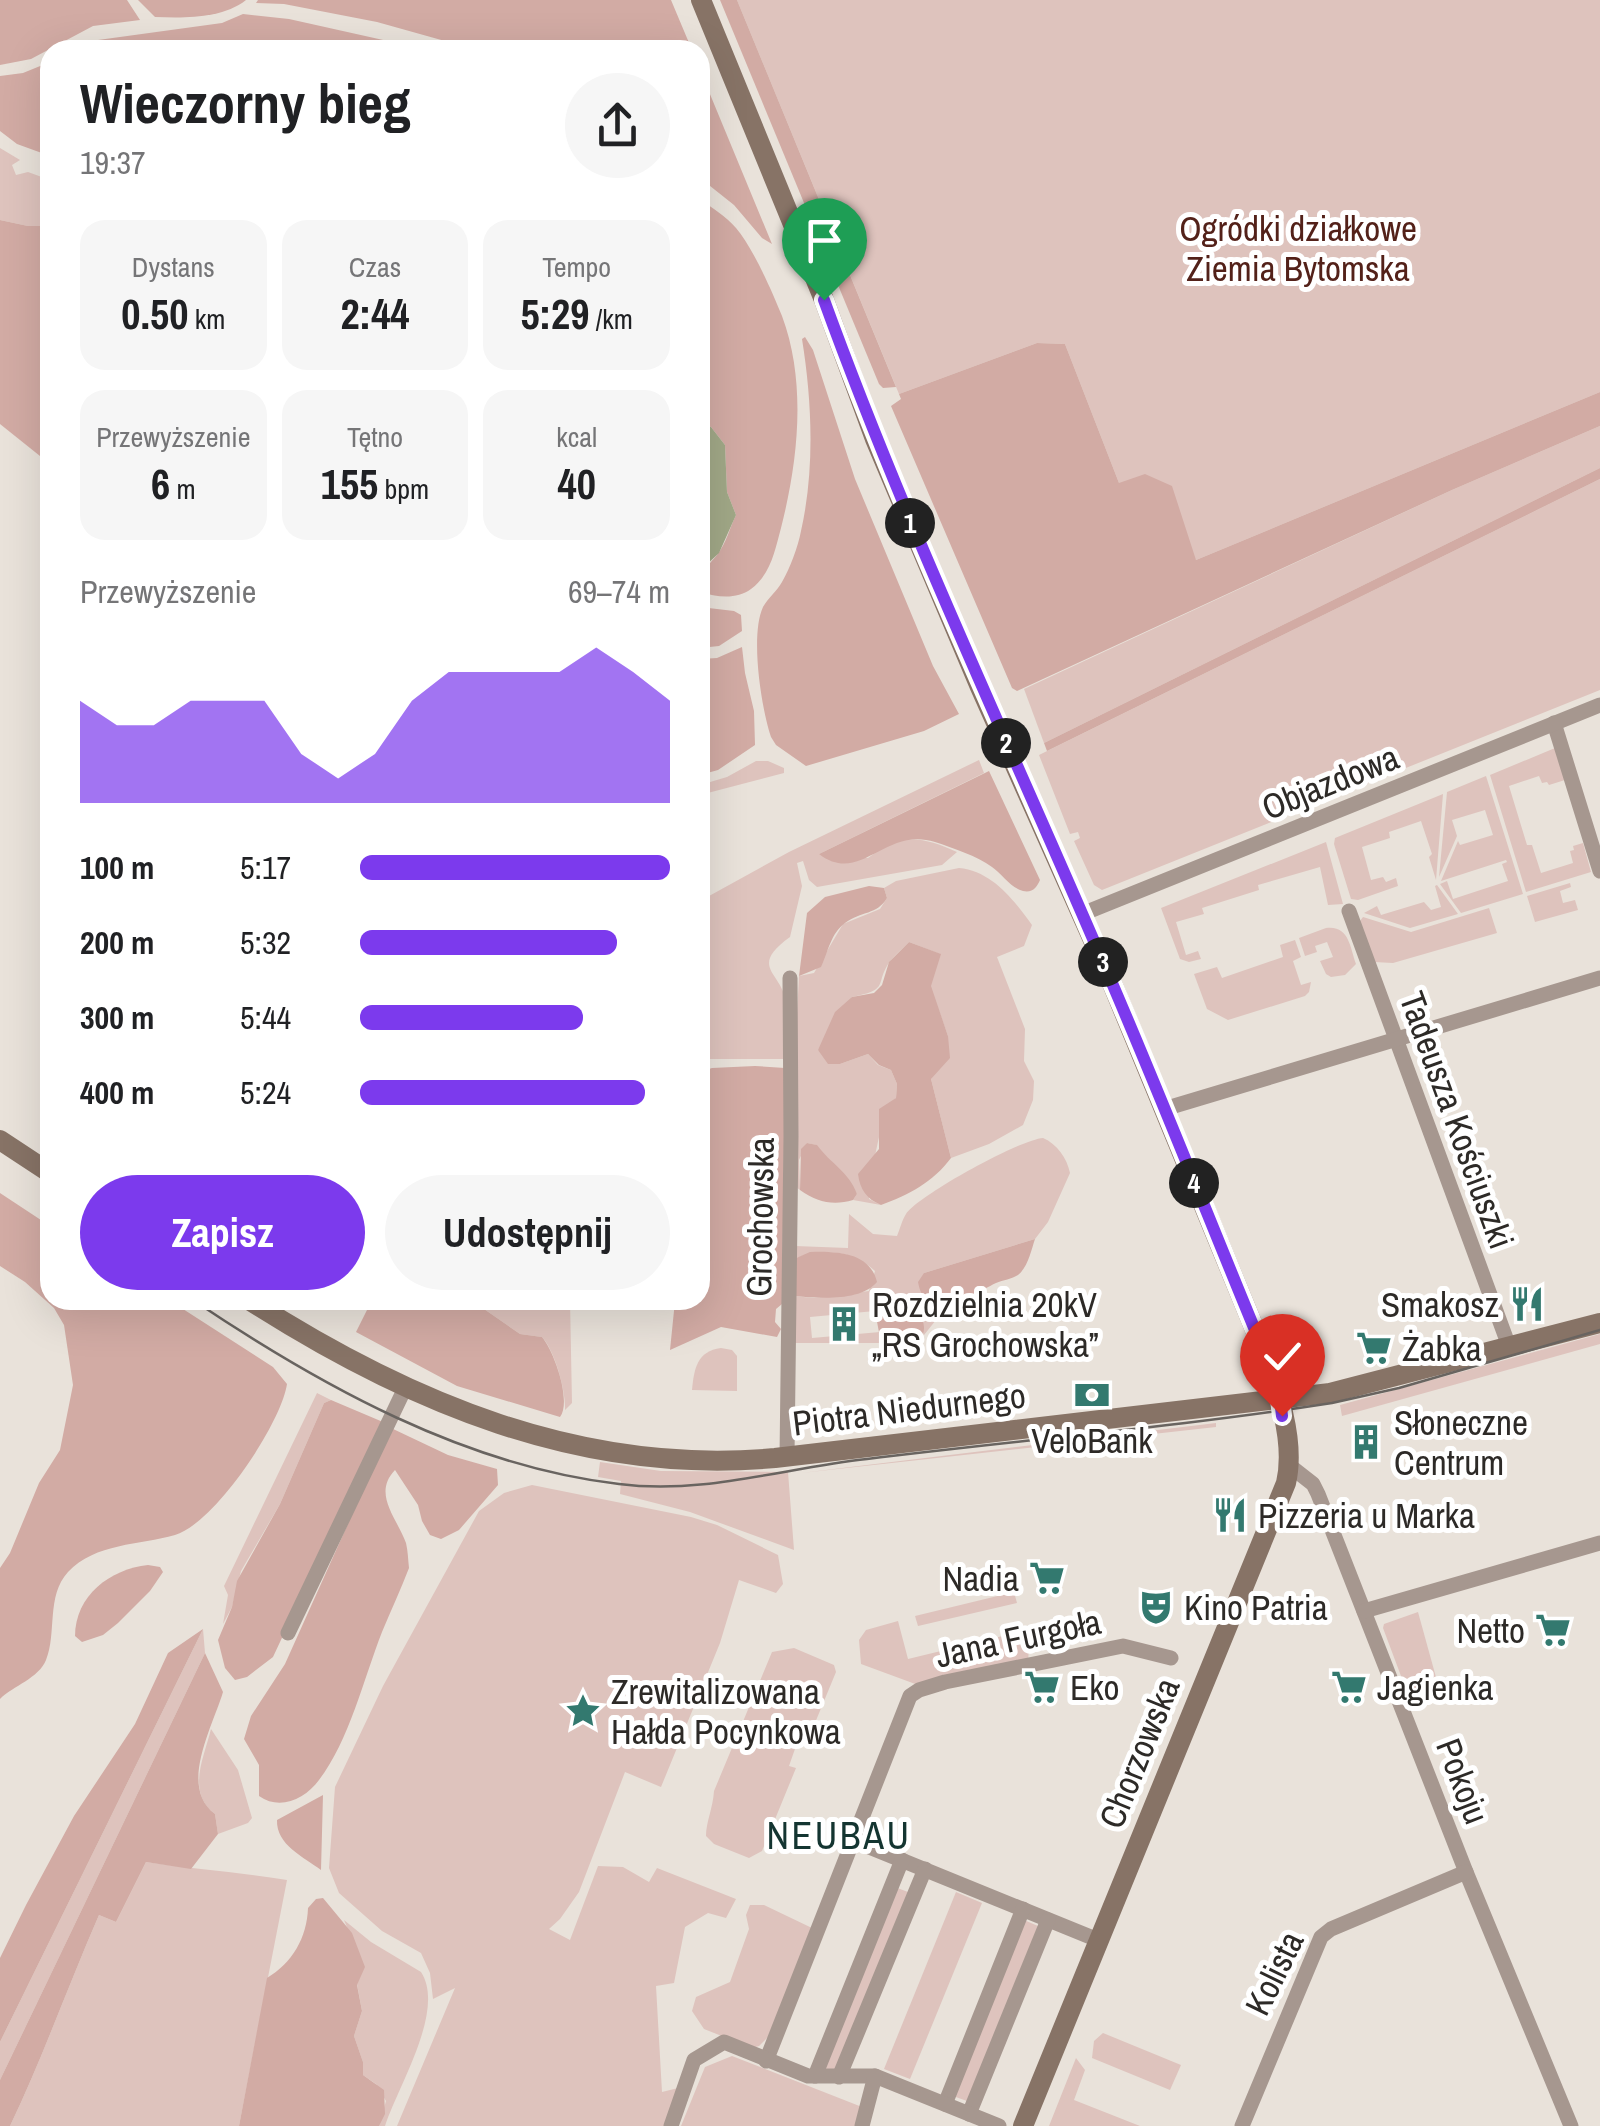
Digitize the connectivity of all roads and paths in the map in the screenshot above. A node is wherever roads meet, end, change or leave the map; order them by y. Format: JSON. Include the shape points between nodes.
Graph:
{"nodes":[{"id":1,"x":700,"y":0,"type":"edge"},
{"id":2,"x":1600,"y":705,"type":"edge"},
{"id":3,"x":1554,"y":723,"type":"junction"},
{"id":4,"x":1600,"y":871,"type":"edge"},
{"id":5,"x":1349,"y":911,"type":"dead end"},
{"id":6,"x":1082,"y":914,"type":"junction"},
{"id":7,"x":790,"y":978,"type":"dead end"},
{"id":8,"x":1600,"y":978,"type":"edge"},
{"id":9,"x":1396,"y":1038,"type":"junction"},
{"id":10,"x":1164,"y":1109,"type":"junction"},
{"id":11,"x":0,"y":1140,"type":"edge"},
{"id":12,"x":40,"y":1166,"type":"edge"},
{"id":13,"x":264,"y":1310,"type":"edge"},
{"id":14,"x":1600,"y":1323,"type":"edge"},
{"id":15,"x":1510,"y":1349,"type":"junction"},
{"id":16,"x":405,"y":1388,"type":"junction"},
{"id":17,"x":1280,"y":1399,"type":"junction"},
{"id":18,"x":787,"y":1457,"type":"junction"},
{"id":19,"x":1290,"y":1466,"type":"junction"},
{"id":20,"x":1600,"y":1543,"type":"edge"},
{"id":21,"x":1364,"y":1610,"type":"junction"},
{"id":22,"x":288,"y":1633,"type":"dead end"},
{"id":23,"x":1171,"y":1658,"type":"dead end"},
{"id":24,"x":852,"y":1840,"type":"junction"},
{"id":25,"x":902,"y":1860,"type":"junction"},
{"id":26,"x":925,"y":1869,"type":"junction"},
{"id":27,"x":1466,"y":1872,"type":"junction"},
{"id":28,"x":1023,"y":1909,"type":"junction"},
{"id":29,"x":1048,"y":1920,"type":"junction"},
{"id":30,"x":1098,"y":1940,"type":"junction"},
{"id":31,"x":766,"y":2061,"type":"junction"},
{"id":32,"x":815,"y":2076,"type":"junction"},
{"id":33,"x":876,"y":2076,"type":"junction"},
{"id":34,"x":839,"y":2077,"type":"junction"},
{"id":35,"x":946,"y":2104,"type":"junction"},
{"id":36,"x":970,"y":2114,"type":"junction"},
{"id":37,"x":671,"y":2126,"type":"edge"},
{"id":38,"x":862,"y":2126,"type":"edge"},
{"id":39,"x":999,"y":2126,"type":"edge"},
{"id":40,"x":1023,"y":2126,"type":"edge"},
{"id":41,"x":1242,"y":2126,"type":"edge"},
{"id":42,"x":1572,"y":2126,"type":"edge"}],
"edges":[{"from":1,"to":6,"type":"street","name":"Chorzowska","via":[[875,440]]},
{"from":2,"to":3,"type":"street","name":"Objazdowa"},
{"from":3,"to":4,"type":"street"},
{"from":3,"to":6,"type":"street","name":"Objazdowa"},
{"from":5,"to":9,"type":"street","name":"Tadeusza Kościuszki"},
{"from":6,"to":10,"type":"street","name":"Chorzowska"},
{"from":7,"to":18,"type":"street","name":"Grochowska"},
{"from":8,"to":9,"type":"street"},
{"from":9,"to":10,"type":"street"},
{"from":9,"to":15,"type":"street","name":"Tadeusza Kościuszki"},
{"from":10,"to":17,"type":"street","name":"Chorzowska"},
{"from":11,"to":12,"type":"street"},
{"from":13,"to":16,"type":"street","name":"Piotra Niedurnego"},
{"from":14,"to":15,"type":"street","name":"Piotra Niedurnego"},
{"from":15,"to":17,"type":"street","name":"Piotra Niedurnego"},
{"from":16,"to":18,"type":"street","name":"Piotra Niedurnego","via":[[534,1436],[602,1450],[705,1461]]},
{"from":16,"to":22,"type":"street"},
{"from":17,"to":18,"type":"street","name":"Piotra Niedurnego"},
{"from":17,"to":19,"type":"street","name":"Chorzowska"},
{"from":19,"to":21,"type":"street","name":"Pokoju","via":[[1313,1484]]},
{"from":19,"to":30,"type":"street","name":"Chorzowska"},
{"from":20,"to":21,"type":"street"},
{"from":21,"to":27,"type":"street","name":"Pokoju"},
{"from":23,"to":24,"type":"street","name":"Jana Furgoła","via":[[1124,1646],[919,1690],[910,1696]]},
{"from":24,"to":25,"type":"street"},
{"from":24,"to":31,"type":"street","name":"Jana Furgoła"},
{"from":25,"to":26,"type":"street"},
{"from":25,"to":32,"type":"street"},
{"from":26,"to":28,"type":"street"},
{"from":26,"to":34,"type":"street"},
{"from":27,"to":41,"type":"street","name":"Kolista","via":[[1321,1937]]},
{"from":27,"to":42,"type":"street","name":"Pokoju"},
{"from":28,"to":29,"type":"street"},
{"from":28,"to":35,"type":"street"},
{"from":29,"to":30,"type":"street"},
{"from":29,"to":36,"type":"street"},
{"from":30,"to":40,"type":"street","name":"Chorzowska"},
{"from":31,"to":32,"type":"street"},
{"from":31,"to":37,"type":"street","via":[[724,2042],[694,2060]]},
{"from":32,"to":34,"type":"street"},
{"from":33,"to":34,"type":"street"},
{"from":33,"to":35,"type":"street"},
{"from":33,"to":38,"type":"street"},
{"from":35,"to":36,"type":"street"},
{"from":36,"to":39,"type":"street"}]}
